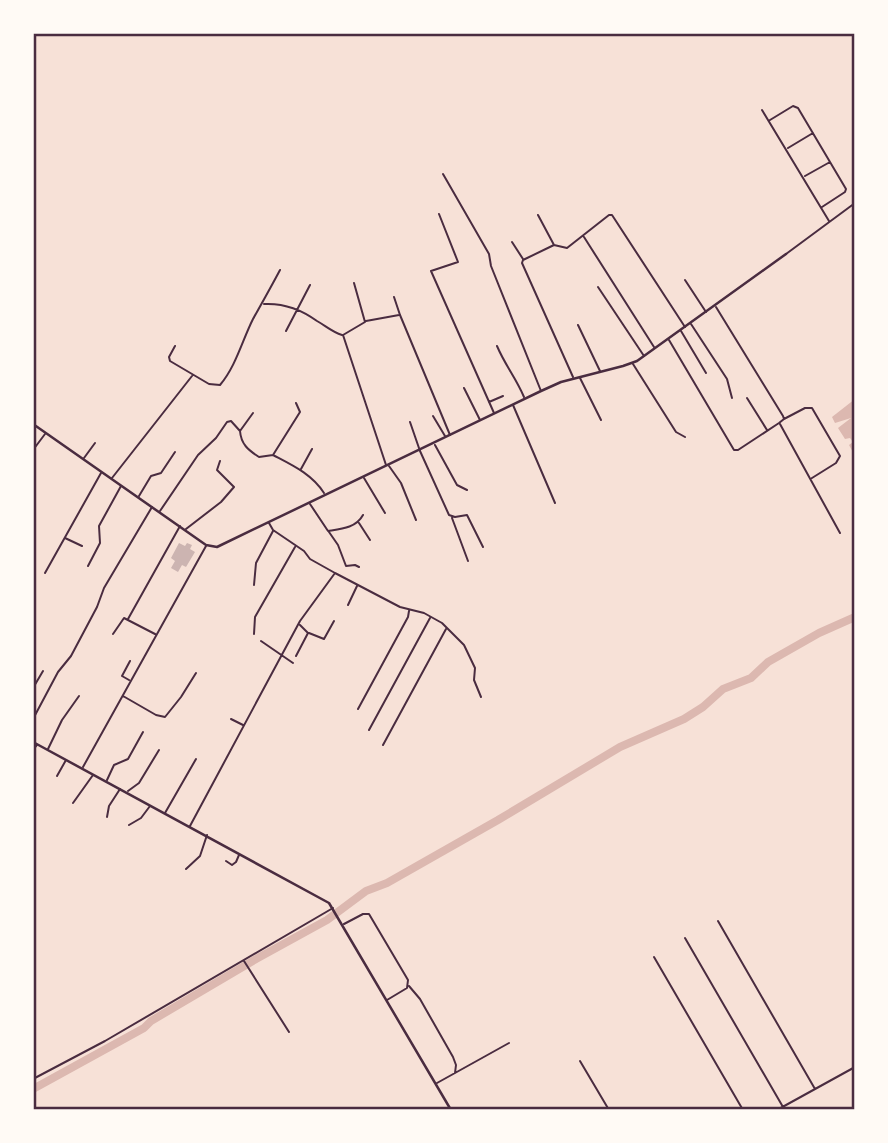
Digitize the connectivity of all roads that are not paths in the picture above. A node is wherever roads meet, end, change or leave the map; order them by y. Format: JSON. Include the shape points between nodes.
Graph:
{"nodes":[{"id":1,"x":762,"y":110,"type":"dead end"},
{"id":2,"x":769,"y":120,"type":"junction"},
{"id":3,"x":813,"y":133,"type":"junction"},
{"id":4,"x":787,"y":148,"type":"junction"},
{"id":5,"x":830,"y":162,"type":"junction"},
{"id":6,"x":443,"y":174,"type":"dead end"},
{"id":7,"x":804,"y":177,"type":"junction"},
{"id":8,"x":855,"y":203,"type":"edge"},
{"id":9,"x":822,"y":207,"type":"junction"},
{"id":10,"x":439,"y":214,"type":"dead end"},
{"id":11,"x":538,"y":215,"type":"dead end"},
{"id":12,"x":830,"y":221,"type":"junction"},
{"id":13,"x":583,"y":236,"type":"junction"},
{"id":14,"x":512,"y":242,"type":"dead end"},
{"id":15,"x":554,"y":245,"type":"junction"},
{"id":16,"x":786,"y":254,"type":"joint"},
{"id":17,"x":523,"y":260,"type":"junction"},
{"id":18,"x":280,"y":270,"type":"dead end"},
{"id":19,"x":685,"y":280,"type":"dead end"},
{"id":20,"x":354,"y":283,"type":"dead end"},
{"id":21,"x":310,"y":285,"type":"dead end"},
{"id":22,"x":598,"y":287,"type":"dead end"},
{"id":23,"x":394,"y":297,"type":"dead end"},
{"id":24,"x":265,"y":299,"type":"junction"},
{"id":25,"x":263,"y":304,"type":"junction"},
{"id":26,"x":269,"y":304,"type":"junction"},
{"id":27,"x":715,"y":305,"type":"junction"},
{"id":28,"x":297,"y":310,"type":"junction"},
{"id":29,"x":706,"y":312,"type":"junction"},
{"id":30,"x":400,"y":315,"type":"junction"},
{"id":31,"x":365,"y":321,"type":"junction"},
{"id":32,"x":690,"y":323,"type":"junction"},
{"id":33,"x":578,"y":325,"type":"dead end"},
{"id":34,"x":685,"y":327,"type":"junction"},
{"id":35,"x":286,"y":331,"type":"dead end"},
{"id":36,"x":681,"y":331,"type":"junction"},
{"id":37,"x":343,"y":335,"type":"junction"},
{"id":38,"x":668,"y":339,"type":"junction"},
{"id":39,"x":175,"y":346,"type":"dead end"},
{"id":40,"x":496,"y":346,"type":"dead end"},
{"id":41,"x":654,"y":348,"type":"junction"},
{"id":42,"x":644,"y":356,"type":"junction"},
{"id":43,"x":632,"y":363,"type":"junction"},
{"id":44,"x":600,"y":372,"type":"junction"},
{"id":45,"x":706,"y":373,"type":"dead end"},
{"id":46,"x":193,"y":375,"type":"junction"},
{"id":47,"x":579,"y":377,"type":"junction"},
{"id":48,"x":574,"y":378,"type":"junction"},
{"id":49,"x":464,"y":388,"type":"dead end"},
{"id":50,"x":541,"y":391,"type":"junction"},
{"id":51,"x":503,"y":396,"type":"dead end"},
{"id":52,"x":732,"y":398,"type":"dead end"},
{"id":53,"x":747,"y":398,"type":"dead end"},
{"id":54,"x":525,"y":399,"type":"junction"},
{"id":55,"x":489,"y":402,"type":"junction"},
{"id":56,"x":296,"y":403,"type":"dead end"},
{"id":57,"x":513,"y":405,"type":"junction"},
{"id":58,"x":253,"y":413,"type":"dead end"},
{"id":59,"x":495,"y":414,"type":"junction"},
{"id":60,"x":433,"y":416,"type":"dead end"},
{"id":61,"x":785,"y":419,"type":"junction"},
{"id":62,"x":601,"y":420,"type":"dead end"},
{"id":63,"x":480,"y":421,"type":"junction"},
{"id":64,"x":410,"y":422,"type":"dead end"},
{"id":65,"x":33,"y":424,"type":"edge"},
{"id":66,"x":779,"y":424,"type":"junction"},
{"id":67,"x":240,"y":431,"type":"junction"},
{"id":68,"x":768,"y":431,"type":"junction"},
{"id":69,"x":46,"y":433,"type":"junction"},
{"id":70,"x":448,"y":437,"type":"junction"},
{"id":71,"x":685,"y":438,"type":"dead end"},
{"id":72,"x":95,"y":443,"type":"dead end"},
{"id":73,"x":434,"y":444,"type":"junction"},
{"id":74,"x":312,"y":449,"type":"dead end"},
{"id":75,"x":33,"y":450,"type":"edge"},
{"id":76,"x":420,"y":451,"type":"junction"},
{"id":77,"x":175,"y":452,"type":"dead end"},
{"id":78,"x":273,"y":455,"type":"junction"},
{"id":79,"x":84,"y":459,"type":"junction"},
{"id":80,"x":219,"y":461,"type":"dead end"},
{"id":81,"x":387,"y":466,"type":"junction"},
{"id":82,"x":300,"y":470,"type":"junction"},
{"id":83,"x":102,"y":472,"type":"junction"},
{"id":84,"x":364,"y":477,"type":"junction"},
{"id":85,"x":112,"y":478,"type":"junction"},
{"id":86,"x":811,"y":479,"type":"junction"},
{"id":87,"x":121,"y":485,"type":"junction"},
{"id":88,"x":467,"y":491,"type":"dead end"},
{"id":89,"x":326,"y":495,"type":"junction"},
{"id":90,"x":138,"y":496,"type":"junction"},
{"id":91,"x":309,"y":503,"type":"junction"},
{"id":92,"x":555,"y":503,"type":"dead end"},
{"id":93,"x":152,"y":506,"type":"junction"},
{"id":94,"x":160,"y":511,"type":"junction"},
{"id":95,"x":384,"y":513,"type":"dead end"},
{"id":96,"x":362,"y":515,"type":"dead end"},
{"id":97,"x":452,"y":517,"type":"junction"},
{"id":98,"x":415,"y":520,"type":"dead end"},
{"id":99,"x":269,"y":522,"type":"junction"},
{"id":100,"x":358,"y":522,"type":"junction"},
{"id":101,"x":180,"y":526,"type":"junction"},
{"id":102,"x":186,"y":530,"type":"junction"},
{"id":103,"x":273,"y":530,"type":"junction"},
{"id":104,"x":328,"y":531,"type":"junction"},
{"id":105,"x":840,"y":533,"type":"dead end"},
{"id":106,"x":65,"y":538,"type":"junction"},
{"id":107,"x":370,"y":540,"type":"dead end"},
{"id":108,"x":206,"y":545,"type":"junction"},
{"id":109,"x":82,"y":546,"type":"dead end"},
{"id":110,"x":296,"y":546,"type":"junction"},
{"id":111,"x":483,"y":547,"type":"dead end"},
{"id":112,"x":468,"y":561,"type":"dead end"},
{"id":113,"x":88,"y":566,"type":"dead end"},
{"id":114,"x":359,"y":567,"type":"dead end"},
{"id":115,"x":44,"y":573,"type":"dead end"},
{"id":116,"x":335,"y":573,"type":"junction"},
{"id":117,"x":358,"y":585,"type":"junction"},
{"id":118,"x":254,"y":586,"type":"dead end"},
{"id":119,"x":348,"y":605,"type":"dead end"},
{"id":120,"x":409,"y":610,"type":"junction"},
{"id":121,"x":431,"y":617,"type":"junction"},
{"id":122,"x":128,"y":620,"type":"junction"},
{"id":123,"x":334,"y":621,"type":"dead end"},
{"id":124,"x":299,"y":624,"type":"junction"},
{"id":125,"x":446,"y":627,"type":"junction"},
{"id":126,"x":308,"y":633,"type":"junction"},
{"id":127,"x":113,"y":634,"type":"dead end"},
{"id":128,"x":254,"y":634,"type":"dead end"},
{"id":129,"x":156,"y":635,"type":"junction"},
{"id":130,"x":261,"y":641,"type":"dead end"},
{"id":131,"x":284,"y":654,"type":"junction"},
{"id":132,"x":296,"y":656,"type":"dead end"},
{"id":133,"x":131,"y":661,"type":"dead end"},
{"id":134,"x":293,"y":663,"type":"dead end"},
{"id":135,"x":43,"y":671,"type":"dead end"},
{"id":136,"x":196,"y":673,"type":"dead end"},
{"id":137,"x":130,"y":681,"type":"junction"},
{"id":138,"x":33,"y":688,"type":"edge"},
{"id":139,"x":122,"y":695,"type":"junction"},
{"id":140,"x":79,"y":696,"type":"dead end"},
{"id":141,"x":481,"y":697,"type":"dead end"},
{"id":142,"x":358,"y":709,"type":"dead end"},
{"id":143,"x":33,"y":719,"type":"edge"},
{"id":144,"x":231,"y":719,"type":"dead end"},
{"id":145,"x":244,"y":726,"type":"junction"},
{"id":146,"x":369,"y":730,"type":"dead end"},
{"id":147,"x":143,"y":732,"type":"dead end"},
{"id":148,"x":35,"y":743,"type":"edge"},
{"id":149,"x":383,"y":745,"type":"dead end"},
{"id":150,"x":48,"y":749,"type":"junction"},
{"id":151,"x":33,"y":750,"type":"edge"},
{"id":152,"x":159,"y":750,"type":"dead end"},
{"id":153,"x":66,"y":759,"type":"junction"},
{"id":154,"x":196,"y":759,"type":"dead end"},
{"id":155,"x":83,"y":768,"type":"junction"},
{"id":156,"x":93,"y":774,"type":"junction"},
{"id":157,"x":57,"y":776,"type":"dead end"},
{"id":158,"x":106,"y":781,"type":"junction"},
{"id":159,"x":121,"y":789,"type":"junction"},
{"id":160,"x":127,"y":792,"type":"junction"},
{"id":161,"x":74,"y":803,"type":"dead end"},
{"id":162,"x":150,"y":805,"type":"junction"},
{"id":163,"x":165,"y":813,"type":"junction"},
{"id":164,"x":107,"y":817,"type":"dead end"},
{"id":165,"x":129,"y":825,"type":"dead end"},
{"id":166,"x":190,"y":826,"type":"junction"},
{"id":167,"x":207,"y":835,"type":"junction"},
{"id":168,"x":240,"y":853,"type":"junction"},
{"id":169,"x":226,"y":862,"type":"dead end"},
{"id":170,"x":186,"y":869,"type":"dead end"},
{"id":171,"x":334,"y":909,"type":"junction"},
{"id":172,"x":718,"y":921,"type":"dead end"},
{"id":173,"x":343,"y":925,"type":"junction"},
{"id":174,"x":685,"y":938,"type":"dead end"},
{"id":175,"x":654,"y":957,"type":"dead end"},
{"id":176,"x":244,"y":961,"type":"junction"},
{"id":177,"x":408,"y":985,"type":"junction"},
{"id":178,"x":387,"y":1000,"type":"junction"},
{"id":179,"x":289,"y":1032,"type":"dead end"},
{"id":180,"x":509,"y":1043,"type":"dead end"},
{"id":181,"x":580,"y":1061,"type":"dead end"},
{"id":182,"x":855,"y":1067,"type":"edge"},
{"id":183,"x":455,"y":1073,"type":"junction"},
{"id":184,"x":33,"y":1079,"type":"edge"},
{"id":185,"x":436,"y":1084,"type":"junction"},
{"id":186,"x":815,"y":1089,"type":"junction"},
{"id":187,"x":783,"y":1107,"type":"junction"},
{"id":188,"x":451,"y":1110,"type":"edge"},
{"id":189,"x":609,"y":1110,"type":"edge"},
{"id":190,"x":743,"y":1110,"type":"edge"},
{"id":191,"x":777,"y":1110,"type":"edge"}],
"edges":[{"from":1,"to":2,"type":"street"},
{"from":2,"to":3,"type":"street","via":[[796,106]]},
{"from":2,"to":4,"type":"street"},
{"from":3,"to":4,"type":"street"},
{"from":3,"to":5,"type":"street"},
{"from":4,"to":7,"type":"street"},
{"from":5,"to":7,"type":"street"},
{"from":5,"to":9,"type":"street","via":[[846,190]]},
{"from":6,"to":50,"type":"street","via":[[489,254]]},
{"from":7,"to":9,"type":"street"},
{"from":8,"to":12,"type":"street"},
{"from":9,"to":12,"type":"street"},
{"from":10,"to":55,"type":"street","via":[[458,262],[432,271]]},
{"from":11,"to":15,"type":"street"},
{"from":12,"to":16,"type":"street"},
{"from":13,"to":15,"type":"street","via":[[568,248]]},
{"from":13,"to":34,"type":"street","via":[[612,215]]},
{"from":13,"to":41,"type":"street"},
{"from":14,"to":17,"type":"street"},
{"from":15,"to":17,"type":"street"},
{"from":16,"to":27,"type":"street"},
{"from":17,"to":48,"type":"street"},
{"from":18,"to":24,"type":"street"},
{"from":19,"to":29,"type":"street"},
{"from":20,"to":31,"type":"street"},
{"from":21,"to":28,"type":"street"},
{"from":22,"to":42,"type":"street"},
{"from":23,"to":30,"type":"street"},
{"from":24,"to":25,"type":"street"},
{"from":24,"to":26,"type":"street"},
{"from":25,"to":26,"type":"street"},
{"from":25,"to":46,"type":"street","via":[[220,385]]},
{"from":26,"to":28,"type":"street"},
{"from":27,"to":29,"type":"street"},
{"from":27,"to":61,"type":"street"},
{"from":28,"to":35,"type":"street"},
{"from":28,"to":37,"type":"street"},
{"from":29,"to":32,"type":"street"},
{"from":30,"to":31,"type":"street"},
{"from":30,"to":70,"type":"street"},
{"from":31,"to":37,"type":"street"},
{"from":32,"to":34,"type":"street"},
{"from":32,"to":52,"type":"street","via":[[727,379]]},
{"from":33,"to":44,"type":"street"},
{"from":34,"to":36,"type":"street"},
{"from":36,"to":38,"type":"street"},
{"from":36,"to":45,"type":"street"},
{"from":37,"to":81,"type":"street"},
{"from":38,"to":41,"type":"street"},
{"from":38,"to":68,"type":"street","via":[[731,448],[738,450]]},
{"from":39,"to":46,"type":"street","via":[[169,359]]},
{"from":40,"to":54,"type":"street"},
{"from":41,"to":42,"type":"street"},
{"from":42,"to":43,"type":"street"},
{"from":43,"to":44,"type":"street"},
{"from":43,"to":71,"type":"street","via":[[676,432]]},
{"from":44,"to":47,"type":"street"},
{"from":46,"to":85,"type":"street"},
{"from":47,"to":48,"type":"street"},
{"from":47,"to":62,"type":"street"},
{"from":48,"to":50,"type":"street"},
{"from":49,"to":63,"type":"street"},
{"from":50,"to":54,"type":"street"},
{"from":51,"to":55,"type":"street"},
{"from":53,"to":68,"type":"street"},
{"from":54,"to":57,"type":"street"},
{"from":55,"to":59,"type":"street"},
{"from":56,"to":78,"type":"street","via":[[300,412]]},
{"from":57,"to":59,"type":"street"},
{"from":57,"to":92,"type":"street"},
{"from":58,"to":67,"type":"street"},
{"from":59,"to":63,"type":"street"},
{"from":60,"to":70,"type":"street"},
{"from":61,"to":66,"type":"street"},
{"from":61,"to":86,"type":"street","via":[[805,408],[815,409],[840,456]]},
{"from":63,"to":70,"type":"street"},
{"from":64,"to":76,"type":"street"},
{"from":65,"to":69,"type":"street"},
{"from":66,"to":68,"type":"street"},
{"from":66,"to":86,"type":"street"},
{"from":67,"to":78,"type":"street","via":[[252,453]]},
{"from":67,"to":94,"type":"street","via":[[231,421],[226,422]]},
{"from":69,"to":75,"type":"street"},
{"from":69,"to":79,"type":"street"},
{"from":70,"to":73,"type":"street"},
{"from":72,"to":79,"type":"street"},
{"from":73,"to":76,"type":"street"},
{"from":73,"to":88,"type":"street","via":[[457,485]]},
{"from":74,"to":82,"type":"street"},
{"from":76,"to":81,"type":"street"},
{"from":76,"to":97,"type":"street"},
{"from":77,"to":90,"type":"street"},
{"from":78,"to":82,"type":"street"},
{"from":79,"to":83,"type":"street"},
{"from":80,"to":102,"type":"street","via":[[217,470],[234,487]]},
{"from":81,"to":84,"type":"street"},
{"from":81,"to":98,"type":"street","via":[[401,483]]},
{"from":82,"to":89,"type":"street"},
{"from":83,"to":85,"type":"street"},
{"from":83,"to":106,"type":"street"},
{"from":84,"to":89,"type":"street"},
{"from":84,"to":95,"type":"street"},
{"from":85,"to":87,"type":"street"},
{"from":86,"to":105,"type":"street"},
{"from":87,"to":90,"type":"street"},
{"from":87,"to":113,"type":"street","via":[[99,526],[100,542]]},
{"from":89,"to":91,"type":"street"},
{"from":90,"to":93,"type":"street"},
{"from":91,"to":99,"type":"street"},
{"from":91,"to":104,"type":"street"},
{"from":93,"to":94,"type":"street"},
{"from":93,"to":143,"type":"street"},
{"from":94,"to":101,"type":"street"},
{"from":96,"to":100,"type":"street"},
{"from":97,"to":111,"type":"street","via":[[467,515]]},
{"from":97,"to":112,"type":"street"},
{"from":99,"to":103,"type":"street"},
{"from":99,"to":108,"type":"street","via":[[217,547]]},
{"from":100,"to":104,"type":"street"},
{"from":100,"to":107,"type":"street"},
{"from":101,"to":102,"type":"street"},
{"from":101,"to":122,"type":"street"},
{"from":102,"to":108,"type":"street"},
{"from":103,"to":110,"type":"street"},
{"from":103,"to":118,"type":"street","via":[[256,563]]},
{"from":104,"to":114,"type":"street","via":[[346,566]]},
{"from":106,"to":109,"type":"street"},
{"from":106,"to":115,"type":"street"},
{"from":108,"to":129,"type":"street"},
{"from":110,"to":116,"type":"street"},
{"from":110,"to":128,"type":"street","via":[[255,617]]},
{"from":116,"to":117,"type":"street"},
{"from":116,"to":124,"type":"street"},
{"from":117,"to":119,"type":"street"},
{"from":117,"to":120,"type":"street"},
{"from":120,"to":121,"type":"street"},
{"from":120,"to":142,"type":"street"},
{"from":121,"to":125,"type":"street"},
{"from":121,"to":146,"type":"street"},
{"from":122,"to":127,"type":"street","via":[[122,620]]},
{"from":122,"to":129,"type":"street"},
{"from":123,"to":126,"type":"street","via":[[324,639]]},
{"from":124,"to":126,"type":"street"},
{"from":124,"to":131,"type":"street"},
{"from":125,"to":141,"type":"street","via":[[464,645],[475,667],[474,680]]},
{"from":125,"to":149,"type":"street"},
{"from":126,"to":132,"type":"street"},
{"from":129,"to":137,"type":"street"},
{"from":130,"to":131,"type":"street"},
{"from":131,"to":134,"type":"street"},
{"from":131,"to":145,"type":"street"},
{"from":133,"to":137,"type":"street","via":[[122,676]]},
{"from":135,"to":138,"type":"street"},
{"from":136,"to":139,"type":"street","via":[[164,717]]},
{"from":137,"to":139,"type":"street"},
{"from":139,"to":155,"type":"street"},
{"from":140,"to":150,"type":"street"},
{"from":144,"to":145,"type":"street"},
{"from":145,"to":166,"type":"street"},
{"from":147,"to":158,"type":"street","via":[[128,759],[114,765]]},
{"from":148,"to":150,"type":"street"},
{"from":148,"to":151,"type":"street"},
{"from":150,"to":153,"type":"street"},
{"from":152,"to":160,"type":"street","via":[[139,783]]},
{"from":153,"to":155,"type":"street"},
{"from":153,"to":157,"type":"street"},
{"from":154,"to":163,"type":"street"},
{"from":155,"to":156,"type":"street"},
{"from":156,"to":158,"type":"street"},
{"from":156,"to":161,"type":"street"},
{"from":158,"to":159,"type":"street"},
{"from":159,"to":160,"type":"street"},
{"from":159,"to":164,"type":"street","via":[[110,803]]},
{"from":160,"to":162,"type":"street"},
{"from":162,"to":163,"type":"street"},
{"from":162,"to":165,"type":"street"},
{"from":163,"to":166,"type":"street"},
{"from":166,"to":167,"type":"street"},
{"from":167,"to":168,"type":"street"},
{"from":167,"to":170,"type":"street","via":[[200,856]]},
{"from":168,"to":169,"type":"street","via":[[232,865]]},
{"from":168,"to":171,"type":"street"},
{"from":171,"to":173,"type":"street"},
{"from":171,"to":176,"type":"street"},
{"from":172,"to":186,"type":"street"},
{"from":173,"to":177,"type":"street","via":[[366,913],[371,915]]},
{"from":173,"to":178,"type":"street"},
{"from":174,"to":187,"type":"street"},
{"from":175,"to":190,"type":"street"},
{"from":176,"to":179,"type":"street"},
{"from":176,"to":184,"type":"street"},
{"from":177,"to":178,"type":"street"},
{"from":177,"to":183,"type":"street","via":[[453,1058]]},
{"from":178,"to":185,"type":"street"},
{"from":180,"to":183,"type":"street"},
{"from":181,"to":189,"type":"street"},
{"from":182,"to":186,"type":"street"},
{"from":183,"to":185,"type":"street"},
{"from":185,"to":188,"type":"street"},
{"from":186,"to":187,"type":"street"},
{"from":187,"to":191,"type":"street"}]}
